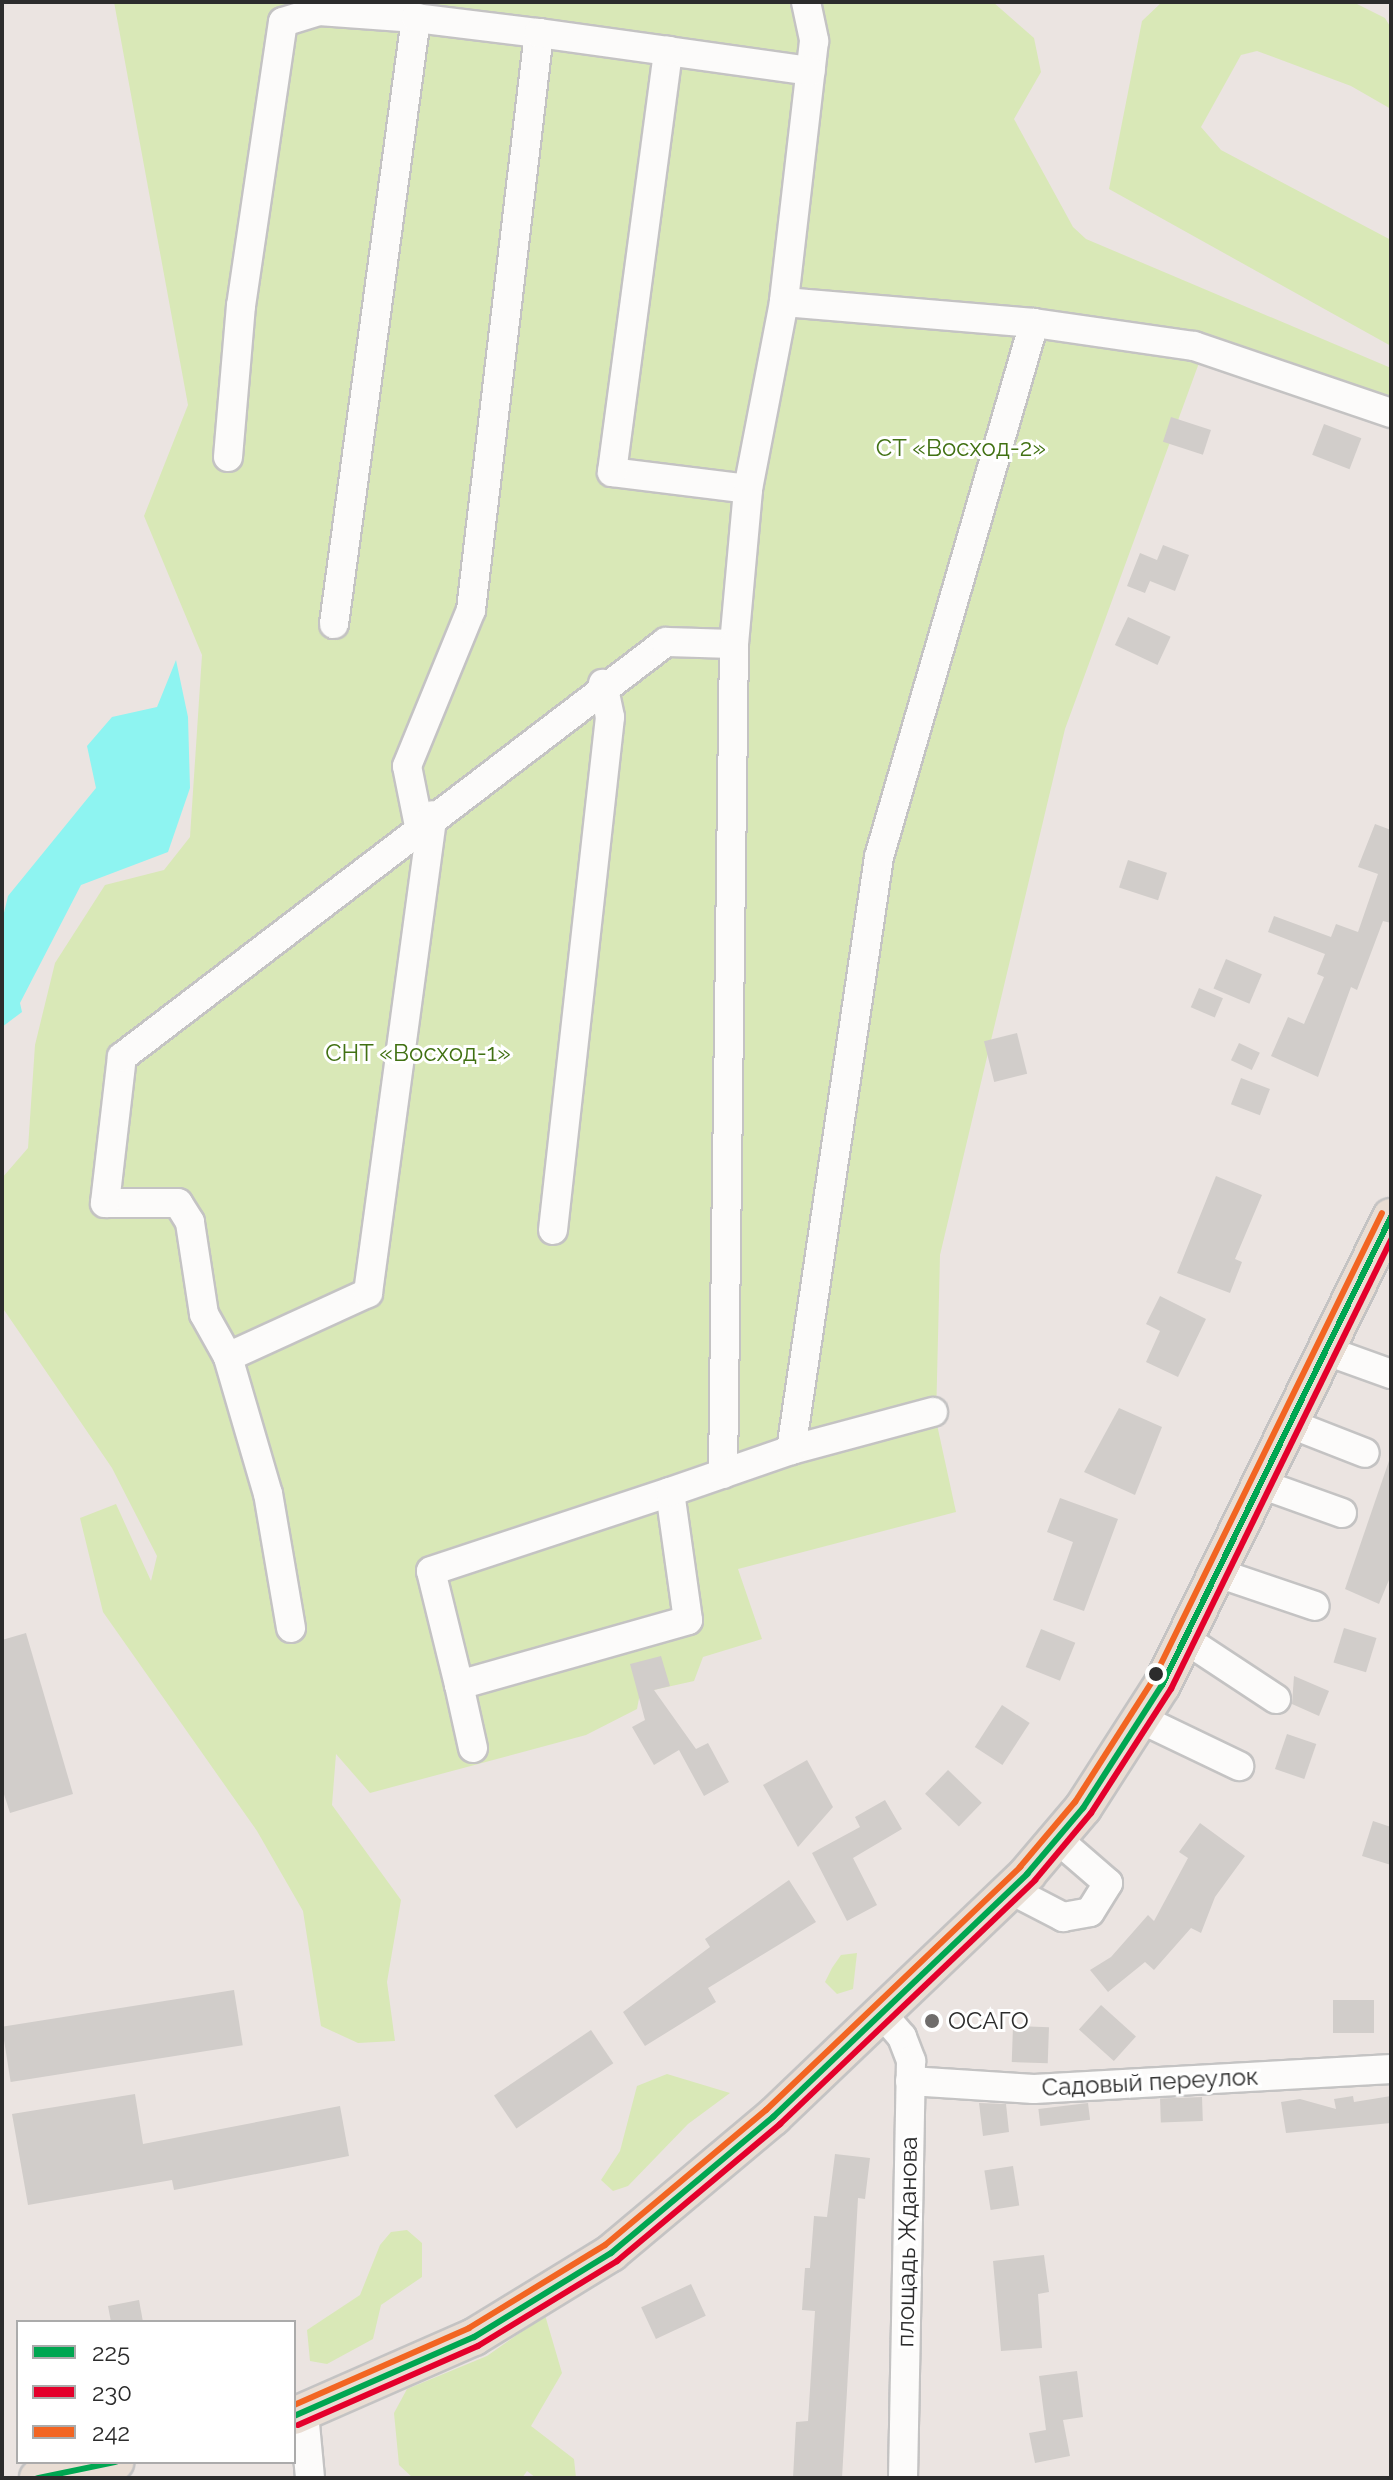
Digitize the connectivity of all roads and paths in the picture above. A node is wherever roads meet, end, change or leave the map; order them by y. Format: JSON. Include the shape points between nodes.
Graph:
{"nodes":[{"id":1,"x":806,"y":2,"type":"edge"},
{"id":2,"x":416,"y":18,"type":"junction"},
{"id":3,"x":539,"y":33,"type":"junction"},
{"id":4,"x":668,"y":51,"type":"junction"},
{"id":5,"x":811,"y":71,"type":"junction"},
{"id":6,"x":784,"y":302,"type":"junction"},
{"id":7,"x":1034,"y":323,"type":"junction"},
{"id":8,"x":1391,"y":413,"type":"edge"},
{"id":9,"x":228,"y":457,"type":"dead end"},
{"id":10,"x":748,"y":489,"type":"junction"},
{"id":11,"x":334,"y":624,"type":"dead end"},
{"id":12,"x":734,"y":644,"type":"junction"},
{"id":13,"x":603,"y":684,"type":"junction"},
{"id":14,"x":426,"y":821,"type":"junction"},
{"id":15,"x":1391,"y":1217,"type":"edge"},
{"id":16,"x":553,"y":1230,"type":"dead end"},
{"id":17,"x":1327,"y":1351,"type":"junction"},
{"id":18,"x":228,"y":1357,"type":"junction"},
{"id":19,"x":1391,"y":1374,"type":"edge"},
{"id":20,"x":933,"y":1412,"type":"dead end"},
{"id":21,"x":1291,"y":1424,"type":"junction"},
{"id":22,"x":791,"y":1450,"type":"junction"},
{"id":23,"x":1365,"y":1453,"type":"dead end"},
{"id":24,"x":723,"y":1474,"type":"junction"},
{"id":25,"x":1261,"y":1484,"type":"junction"},
{"id":26,"x":670,"y":1492,"type":"junction"},
{"id":27,"x":1342,"y":1513,"type":"dead end"},
{"id":28,"x":1218,"y":1573,"type":"junction"},
{"id":29,"x":1315,"y":1606,"type":"dead end"},
{"id":30,"x":291,"y":1628,"type":"dead end"},
{"id":31,"x":1185,"y":1639,"type":"junction"},
{"id":32,"x":459,"y":1685,"type":"junction"},
{"id":33,"x":1276,"y":1699,"type":"dead end"},
{"id":34,"x":1141,"y":1719,"type":"junction"},
{"id":35,"x":473,"y":1748,"type":"dead end"},
{"id":36,"x":1239,"y":1766,"type":"dead end"},
{"id":37,"x":1057,"y":1839,"type":"junction"},
{"id":38,"x":1011,"y":1890,"type":"junction"},
{"id":39,"x":883,"y":2015,"type":"junction"},
{"id":40,"x":1391,"y":2069,"type":"edge"},
{"id":41,"x":910,"y":2081,"type":"junction"},
{"id":42,"x":297,"y":2408,"type":"edge"},
{"id":43,"x":103,"y":2464,"type":"edge"},
{"id":44,"x":41,"y":2474,"type":"edge"},
{"id":45,"x":310,"y":2478,"type":"edge"},
{"id":46,"x":903,"y":2478,"type":"edge"}],
"edges":[{"from":1,"to":5,"type":"street","via":[[814,41]]},
{"from":2,"to":3,"type":"street"},
{"from":2,"to":9,"type":"street","via":[[319,11],[283,22],[241,306]]},
{"from":2,"to":11,"type":"street"},
{"from":3,"to":4,"type":"street"},
{"from":3,"to":14,"type":"street","via":[[471,610],[407,766]]},
{"from":4,"to":5,"type":"street"},
{"from":4,"to":10,"type":"street","via":[[612,472]]},
{"from":5,"to":6,"type":"street"},
{"from":6,"to":7,"type":"street"},
{"from":6,"to":10,"type":"street"},
{"from":7,"to":8,"type":"street","via":[[1194,346]]},
{"from":7,"to":22,"type":"street","via":[[879,857]]},
{"from":10,"to":12,"type":"street"},
{"from":12,"to":13,"type":"street","via":[[666,642]]},
{"from":12,"to":24,"type":"street"},
{"from":13,"to":14,"type":"street"},
{"from":13,"to":16,"type":"street","via":[[610,717]]},
{"from":14,"to":18,"type":"street","via":[[368,1293]]},
{"from":14,"to":18,"type":"street","via":[[122,1057],[105,1203],[178,1203],[190,1222],[204,1314]]},
{"from":15,"to":17,"type":"main road"},
{"from":17,"to":19,"type":"street"},
{"from":17,"to":21,"type":"main road"},
{"from":18,"to":30,"type":"street","via":[[268,1494]]},
{"from":20,"to":22,"type":"street"},
{"from":21,"to":23,"type":"street"},
{"from":21,"to":25,"type":"main road"},
{"from":22,"to":24,"type":"street"},
{"from":24,"to":26,"type":"street"},
{"from":25,"to":27,"type":"street"},
{"from":25,"to":28,"type":"main road"},
{"from":26,"to":32,"type":"street","via":[[688,1620]]},
{"from":26,"to":32,"type":"street","via":[[431,1571]]},
{"from":28,"to":29,"type":"street"},
{"from":28,"to":31,"type":"main road"},
{"from":31,"to":33,"type":"street"},
{"from":31,"to":34,"type":"main road"},
{"from":32,"to":35,"type":"street"},
{"from":34,"to":36,"type":"street"},
{"from":34,"to":37,"type":"main road"},
{"from":37,"to":38,"type":"main road"},
{"from":37,"to":38,"type":"street","via":[[1108,1883],[1090,1912],[1063,1917]]},
{"from":38,"to":39,"type":"main road"},
{"from":39,"to":41,"type":"street","name":"площадь Жданова","via":[[902,2037]]},
{"from":39,"to":42,"type":"main road","via":[[692,2190],[537,2302],[353,2393]]},
{"from":40,"to":41,"type":"street","name":"Садовый переулок","via":[[1034,2089]]},
{"from":41,"to":46,"type":"street","name":"площадь Жданова"},
{"from":42,"to":45,"type":"street"},
{"from":43,"to":44,"type":"main road"}]}
